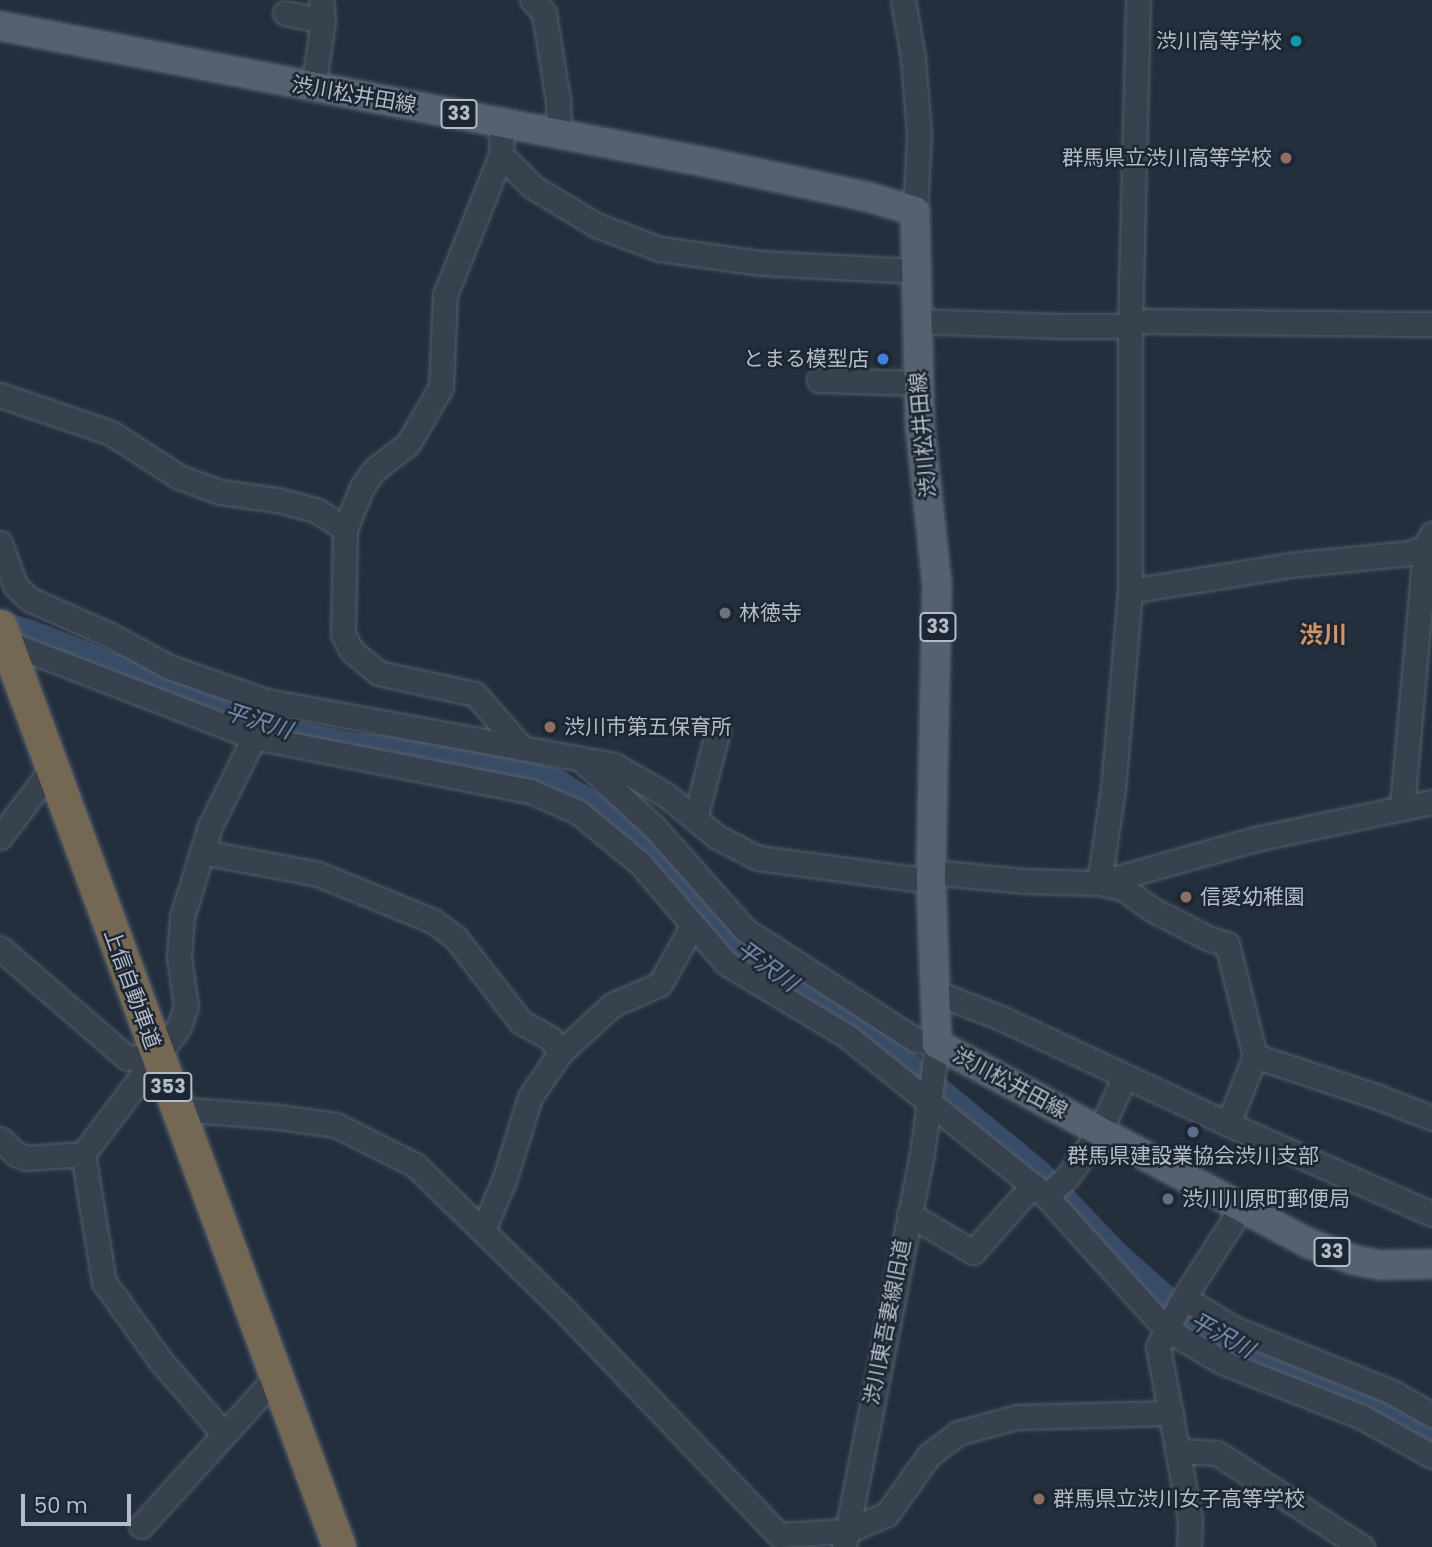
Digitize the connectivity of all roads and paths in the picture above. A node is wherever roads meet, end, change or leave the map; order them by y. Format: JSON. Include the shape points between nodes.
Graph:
{"nodes":[{"id":1,"x":903,"y":0,"type":"edge"},
{"id":2,"x":1138,"y":0,"type":"edge"},
{"id":3,"x":539,"y":2,"type":"edge"},
{"id":4,"x":322,"y":11,"type":"edge"},
{"id":5,"x":285,"y":13,"type":"dead end"},
{"id":6,"x":0,"y":26,"type":"edge"},
{"id":7,"x":313,"y":89,"type":"junction"},
{"id":8,"x":502,"y":123,"type":"junction"},
{"id":9,"x":559,"y":133,"type":"junction"},
{"id":10,"x":500,"y":155,"type":"junction"},
{"id":11,"x":915,"y":211,"type":"junction"},
{"id":12,"x":915,"y":271,"type":"junction"},
{"id":13,"x":916,"y":321,"type":"junction"},
{"id":14,"x":1432,"y":324,"type":"edge"},
{"id":15,"x":1130,"y":326,"type":"junction"},
{"id":16,"x":820,"y":380,"type":"dead end"},
{"id":17,"x":918,"y":383,"type":"junction"},
{"id":18,"x":0,"y":395,"type":"edge"},
{"id":19,"x":345,"y":529,"type":"junction"},
{"id":20,"x":1428,"y":541,"type":"edge"},
{"id":21,"x":0,"y":543,"type":"edge"},
{"id":22,"x":1130,"y":590,"type":"junction"},
{"id":23,"x":3,"y":634,"type":"edge"},
{"id":24,"x":266,"y":701,"type":"junction"},
{"id":25,"x":718,"y":730,"type":"dead end"},
{"id":26,"x":254,"y":737,"type":"junction"},
{"id":27,"x":522,"y":748,"type":"junction"},
{"id":28,"x":584,"y":762,"type":"junction"},
{"id":29,"x":51,"y":770,"type":"junction"},
{"id":30,"x":1432,"y":802,"type":"edge"},
{"id":31,"x":1402,"y":807,"type":"junction"},
{"id":32,"x":695,"y":819,"type":"junction"},
{"id":33,"x":0,"y":837,"type":"edge"},
{"id":34,"x":202,"y":852,"type":"junction"},
{"id":35,"x":932,"y":876,"type":"junction"},
{"id":36,"x":1099,"y":883,"type":"junction"},
{"id":37,"x":692,"y":926,"type":"junction"},
{"id":38,"x":0,"y":948,"type":"edge"},
{"id":39,"x":934,"y":992,"type":"junction"},
{"id":40,"x":560,"y":1053,"type":"junction"},
{"id":41,"x":936,"y":1055,"type":"junction"},
{"id":42,"x":158,"y":1056,"type":"junction"},
{"id":43,"x":1255,"y":1056,"type":"junction"},
{"id":44,"x":1125,"y":1076,"type":"junction"},
{"id":45,"x":930,"y":1101,"type":"junction"},
{"id":46,"x":176,"y":1109,"type":"junction"},
{"id":47,"x":1432,"y":1118,"type":"edge"},
{"id":48,"x":1228,"y":1124,"type":"junction"},
{"id":49,"x":1100,"y":1132,"type":"junction"},
{"id":50,"x":0,"y":1139,"type":"edge"},
{"id":51,"x":83,"y":1154,"type":"junction"},
{"id":52,"x":1043,"y":1191,"type":"junction"},
{"id":53,"x":1241,"y":1208,"type":"junction"},
{"id":54,"x":909,"y":1214,"type":"junction"},
{"id":55,"x":1432,"y":1214,"type":"edge"},
{"id":56,"x":483,"y":1230,"type":"junction"},
{"id":57,"x":1432,"y":1264,"type":"edge"},
{"id":58,"x":1183,"y":1300,"type":"junction"},
{"id":59,"x":1168,"y":1326,"type":"junction"},
{"id":60,"x":276,"y":1377,"type":"junction"},
{"id":61,"x":1171,"y":1413,"type":"junction"},
{"id":62,"x":1432,"y":1415,"type":"edge"},
{"id":63,"x":223,"y":1433,"type":"junction"},
{"id":64,"x":1177,"y":1451,"type":"junction"},
{"id":65,"x":1432,"y":1456,"type":"edge"},
{"id":66,"x":141,"y":1526,"type":"dead end"},
{"id":67,"x":846,"y":1539,"type":"edge"},
{"id":68,"x":776,"y":1541,"type":"edge"},
{"id":69,"x":339,"y":1547,"type":"edge"},
{"id":70,"x":1189,"y":1547,"type":"edge"},
{"id":71,"x":1362,"y":1547,"type":"edge"}],
"edges":[{"from":1,"to":11,"type":"street","via":[[919,135]]},
{"from":2,"to":15,"type":"street"},
{"from":3,"to":9,"type":"street","via":[[554,75]]},
{"from":4,"to":5,"type":"street"},
{"from":4,"to":7,"type":"street"},
{"from":6,"to":7,"type":"main road","name":"渋川松井田線","number":"33"},
{"from":7,"to":8,"type":"main road","name":"渋川松井田線","number":"33"},
{"from":8,"to":9,"type":"main road","name":"渋川松井田線","number":"33"},
{"from":8,"to":10,"type":"street"},
{"from":9,"to":11,"type":"main road","name":"渋川松井田線","number":"33"},
{"from":10,"to":12,"type":"street","via":[[533,187],[596,225],[660,249],[761,263]]},
{"from":10,"to":19,"type":"street","via":[[445,295],[441,387],[408,443],[374,469]]},
{"from":11,"to":12,"type":"main road","name":"渋川松井田線","number":"33"},
{"from":12,"to":13,"type":"main road","name":"渋川松井田線","number":"33"},
{"from":13,"to":15,"type":"street"},
{"from":13,"to":17,"type":"main road","name":"渋川松井田線","number":"33"},
{"from":14,"to":15,"type":"street","via":[[1138,321]]},
{"from":15,"to":22,"type":"street"},
{"from":16,"to":17,"type":"street"},
{"from":17,"to":35,"type":"main road","name":"渋川松井田線","number":"33","via":[[937,585]]},
{"from":18,"to":19,"type":"street","via":[[111,433],[179,477],[220,492],[317,510]]},
{"from":19,"to":27,"type":"street","via":[[343,634],[351,650],[378,673],[475,694]]},
{"from":20,"to":22,"type":"street","via":[[1410,553],[1290,565]]},
{"from":20,"to":31,"type":"street"},
{"from":21,"to":24,"type":"street","via":[[15,585],[29,599],[169,667]]},
{"from":22,"to":36,"type":"street","via":[[1114,789]]},
{"from":23,"to":26,"type":"street"},
{"from":23,"to":29,"type":"highway","name":"上信自動車道","number":"353"},
{"from":24,"to":26,"type":"street"},
{"from":24,"to":27,"type":"street"},
{"from":25,"to":32,"type":"street"},
{"from":26,"to":34,"type":"street"},
{"from":26,"to":37,"type":"street","via":[[530,791],[578,812],[617,842]]},
{"from":27,"to":28,"type":"street"},
{"from":28,"to":32,"type":"street","via":[[614,765],[666,795]]},
{"from":28,"to":41,"type":"street","via":[[654,827],[746,930]]},
{"from":29,"to":33,"type":"street"},
{"from":29,"to":42,"type":"highway","name":"上信自動車道","number":"353"},
{"from":30,"to":31,"type":"street"},
{"from":31,"to":36,"type":"street","via":[[1256,839]]},
{"from":32,"to":35,"type":"street","via":[[758,858]]},
{"from":34,"to":40,"type":"street","via":[[318,874],[433,921],[455,937],[521,1022],[551,1038]]},
{"from":34,"to":42,"type":"street","via":[[182,916],[179,957],[186,1006],[179,1027]]},
{"from":35,"to":36,"type":"street"},
{"from":35,"to":39,"type":"main road","name":"渋川松井田線","number":"33"},
{"from":36,"to":43,"type":"street","via":[[1124,889],[1153,910],[1227,944]]},
{"from":37,"to":40,"type":"street","via":[[660,985],[612,1005]]},
{"from":37,"to":45,"type":"street","via":[[726,962],[847,1036]]},
{"from":38,"to":42,"type":"street","via":[[127,1058]]},
{"from":39,"to":41,"type":"main road","name":"渋川松井田線","number":"33"},
{"from":39,"to":44,"type":"street"},
{"from":40,"to":56,"type":"street","via":[[530,1097]]},
{"from":41,"to":45,"type":"street","name":"渋川東吾妻線旧道"},
{"from":41,"to":49,"type":"main road","name":"渋川松井田線","number":"33"},
{"from":42,"to":46,"type":"highway","name":"上信自動車道","number":"353"},
{"from":42,"to":51,"type":"street"},
{"from":43,"to":47,"type":"street"},
{"from":43,"to":48,"type":"street"},
{"from":44,"to":48,"type":"street"},
{"from":44,"to":49,"type":"street"},
{"from":45,"to":52,"type":"street"},
{"from":45,"to":54,"type":"street","name":"渋川東吾妻線旧道"},
{"from":46,"to":56,"type":"street","via":[[336,1125],[415,1166]]},
{"from":46,"to":60,"type":"highway","name":"上信自動車道","number":"353"},
{"from":48,"to":55,"type":"street"},
{"from":49,"to":52,"type":"street","via":[[1068,1175]]},
{"from":49,"to":53,"type":"main road","name":"渋川松井田線","number":"33"},
{"from":50,"to":51,"type":"street","via":[[26,1158]]},
{"from":51,"to":63,"type":"street","via":[[104,1282],[160,1360]]},
{"from":52,"to":54,"type":"street","via":[[973,1252]]},
{"from":52,"to":59,"type":"street"},
{"from":53,"to":57,"type":"main road","name":"渋川松井田線","number":"33","via":[[1308,1243],[1354,1260],[1379,1265]]},
{"from":53,"to":58,"type":"street"},
{"from":54,"to":67,"type":"street","name":"渋川東吾妻線旧道"},
{"from":56,"to":68,"type":"street"},
{"from":58,"to":59,"type":"street"},
{"from":58,"to":62,"type":"street","via":[[1234,1329],[1392,1392]]},
{"from":59,"to":61,"type":"street","via":[[1158,1347]]},
{"from":59,"to":65,"type":"street","via":[[1222,1362],[1362,1417]]},
{"from":60,"to":63,"type":"street"},
{"from":60,"to":69,"type":"highway","name":"上信自動車道","number":"353"},
{"from":61,"to":64,"type":"street"},
{"from":61,"to":67,"type":"street","via":[[1017,1417],[958,1433],[929,1455],[887,1514]]},
{"from":63,"to":66,"type":"street"},
{"from":64,"to":70,"type":"street","via":[[1190,1519]]},
{"from":64,"to":71,"type":"street","via":[[1217,1452]]},
{"from":67,"to":68,"type":"street"}]}
